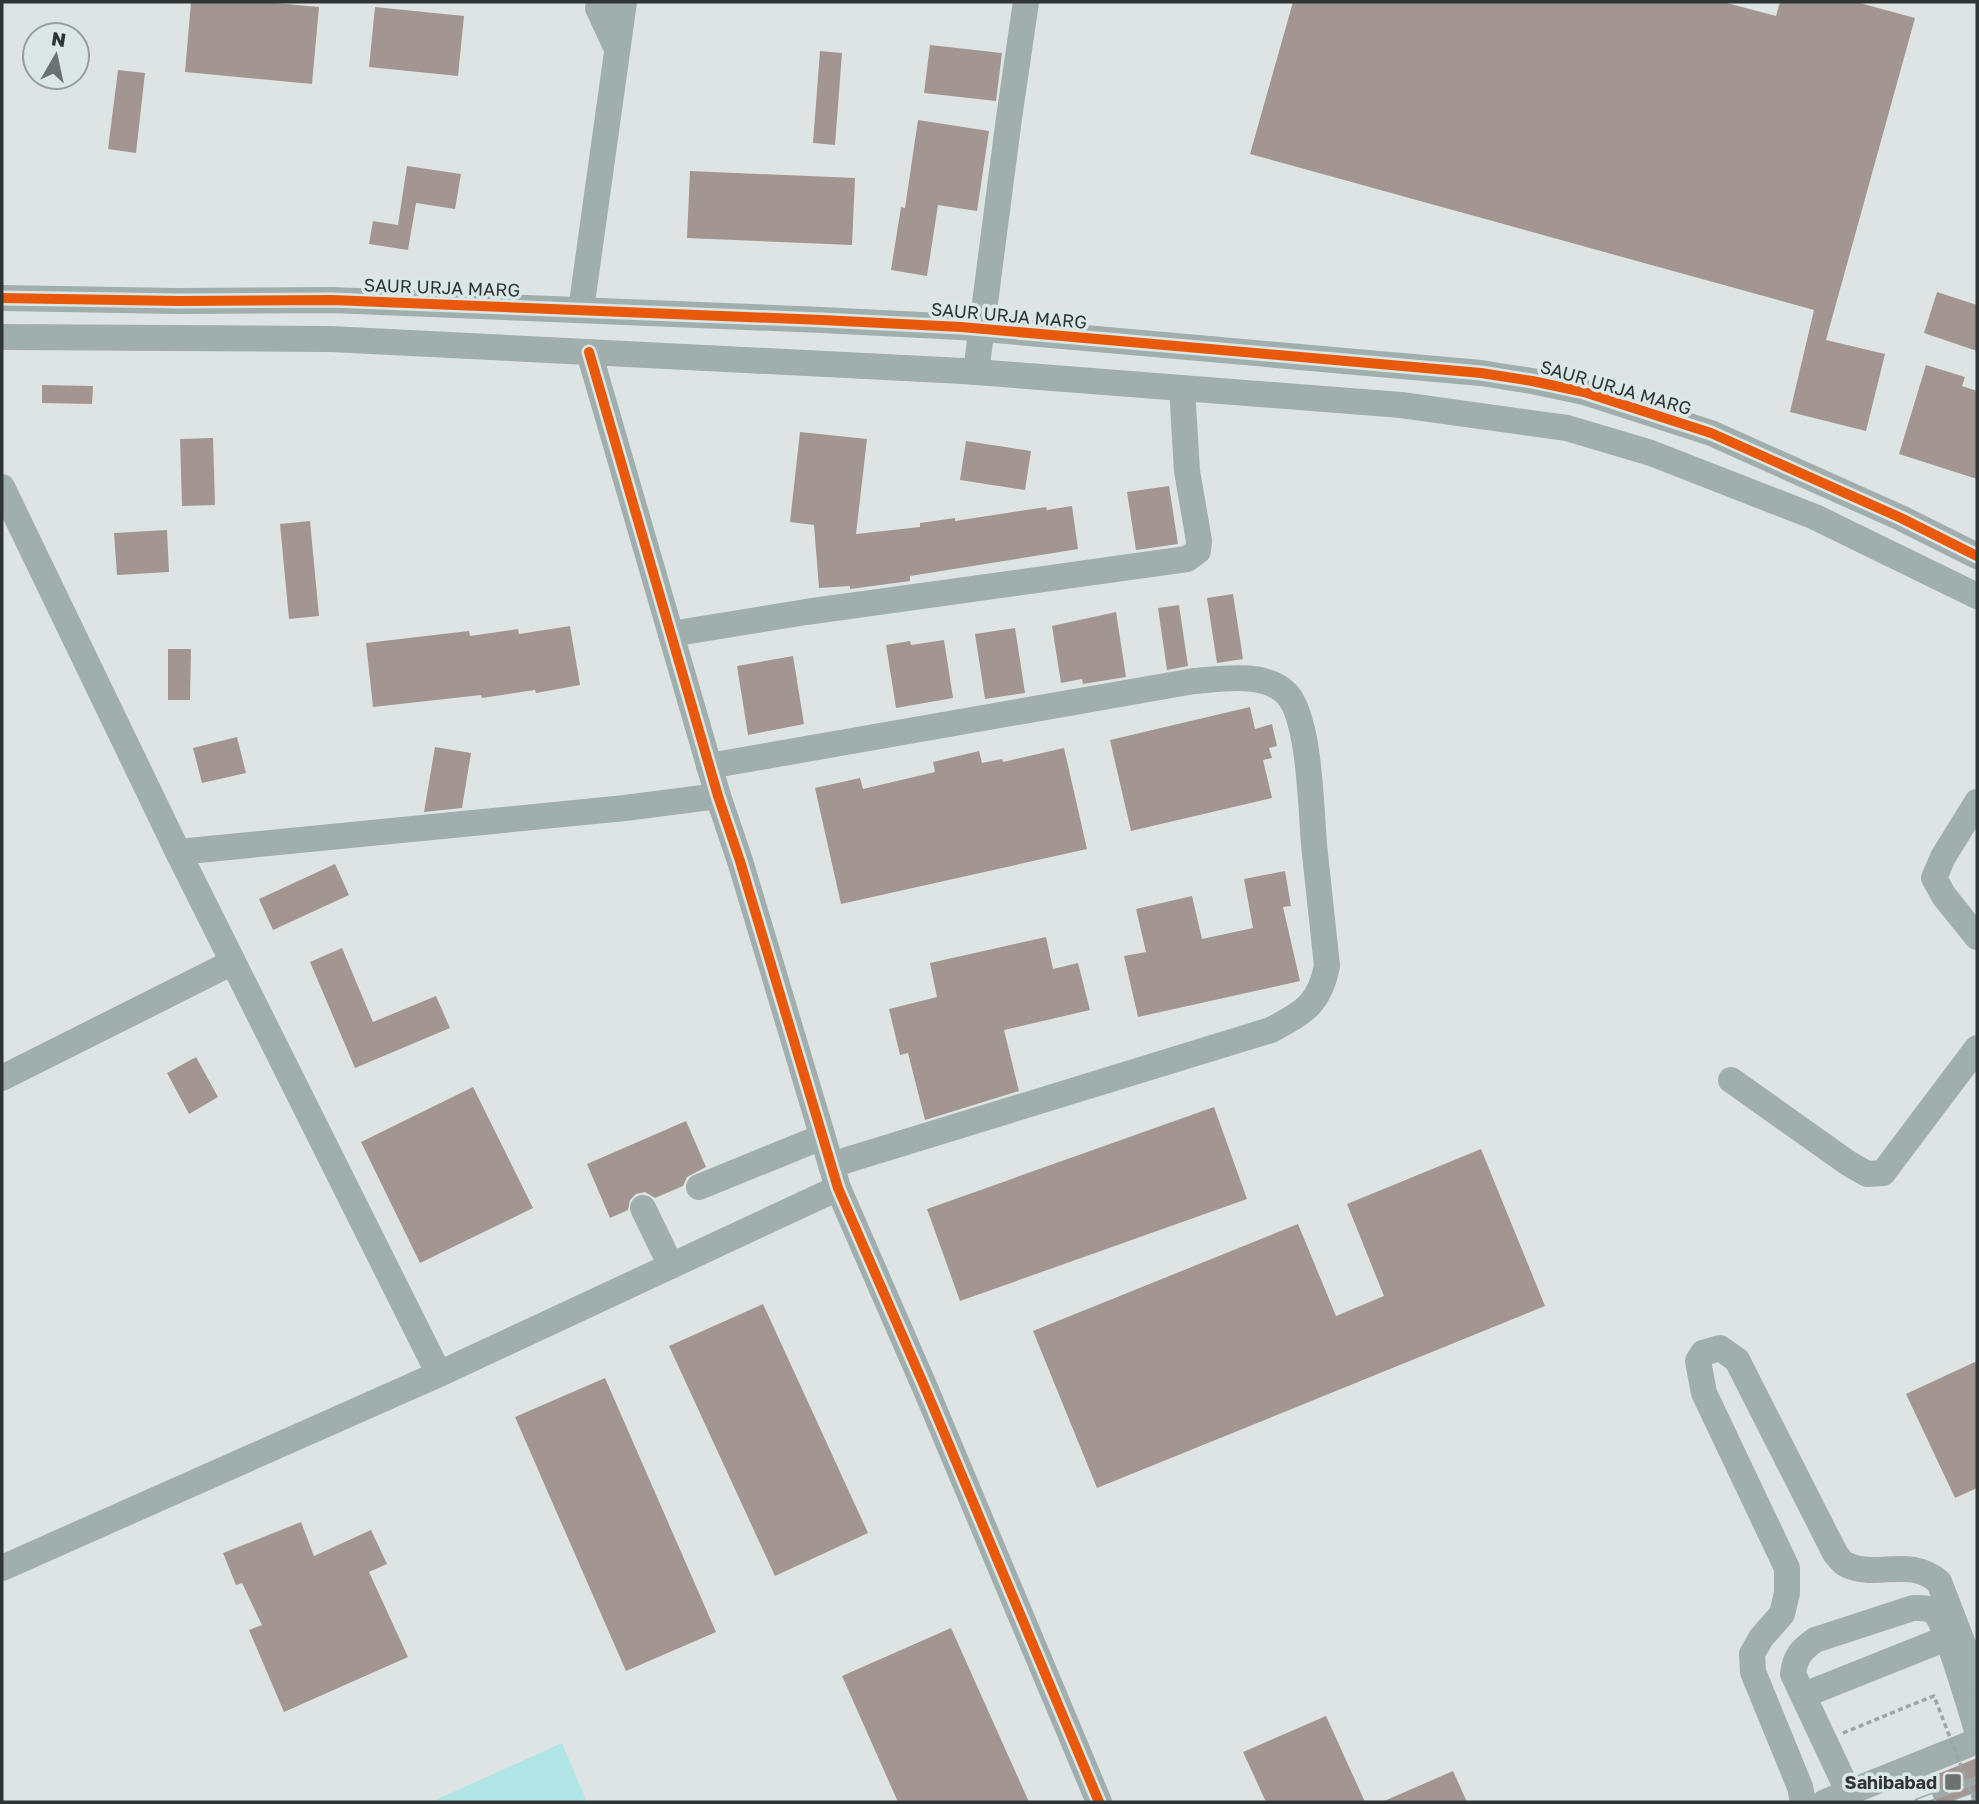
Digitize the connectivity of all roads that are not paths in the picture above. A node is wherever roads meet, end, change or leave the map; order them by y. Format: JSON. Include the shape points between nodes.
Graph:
{"nodes":[{"id":1,"x":599,"y":2,"type":"edge"},
{"id":2,"x":624,"y":2,"type":"edge"},
{"id":3,"x":641,"y":2,"type":"edge"},
{"id":4,"x":1026,"y":2,"type":"edge"},
{"id":5,"x":617,"y":49,"type":"junction"},
{"id":6,"x":2,"y":298,"type":"edge"},
{"id":7,"x":581,"y":310,"type":"junction"},
{"id":8,"x":982,"y":329,"type":"junction"},
{"id":9,"x":2,"y":337,"type":"edge"},
{"id":10,"x":589,"y":352,"type":"junction"},
{"id":11,"x":976,"y":372,"type":"junction"},
{"id":12,"x":1182,"y":388,"type":"junction"},
{"id":13,"x":1661,"y":415,"type":"junction"},
{"id":14,"x":1651,"y":453,"type":"junction"},
{"id":15,"x":2,"y":487,"type":"edge"},
{"id":16,"x":1977,"y":556,"type":"edge"},
{"id":17,"x":1977,"y":596,"type":"edge"},
{"id":18,"x":671,"y":634,"type":"junction"},
{"id":19,"x":709,"y":766,"type":"junction"},
{"id":20,"x":718,"y":796,"type":"junction"},
{"id":21,"x":1977,"y":802,"type":"edge"},
{"id":22,"x":178,"y":852,"type":"junction"},
{"id":23,"x":1977,"y":937,"type":"edge"},
{"id":24,"x":233,"y":962,"type":"junction"},
{"id":25,"x":1977,"y":1048,"type":"edge"},
{"id":26,"x":2,"y":1078,"type":"edge"},
{"id":27,"x":1731,"y":1080,"type":"dead end"},
{"id":28,"x":822,"y":1138,"type":"junction"},
{"id":29,"x":834,"y":1177,"type":"junction"},
{"id":30,"x":699,"y":1187,"type":"dead end"},
{"id":31,"x":643,"y":1208,"type":"dead end"},
{"id":32,"x":671,"y":1266,"type":"junction"},
{"id":33,"x":439,"y":1374,"type":"junction"},
{"id":34,"x":2,"y":1568,"type":"edge"},
{"id":35,"x":1947,"y":1638,"type":"junction"},
{"id":36,"x":1977,"y":1680,"type":"edge"},
{"id":37,"x":1804,"y":1695,"type":"junction"},
{"id":38,"x":1977,"y":1730,"type":"edge"},
{"id":39,"x":1977,"y":1741,"type":"edge"},
{"id":40,"x":1837,"y":1797,"type":"edge"},
{"id":41,"x":1099,"y":1802,"type":"edge"},
{"id":42,"x":1803,"y":1802,"type":"edge"}],
"edges":[{"from":1,"to":5,"type":"street"},
{"from":2,"to":5,"type":"street"},
{"from":3,"to":5,"type":"street","via":[[639,15]]},
{"from":4,"to":8,"type":"street"},
{"from":5,"to":7,"type":"street"},
{"from":6,"to":7,"type":"street","name":"SAUR URJA MARG","via":[[332,300]]},
{"from":7,"to":8,"type":"street","name":"SAUR URJA MARG"},
{"from":8,"to":11,"type":"street"},
{"from":8,"to":13,"type":"street","name":"SAUR URJA MARG","via":[[1482,373],[1584,392]]},
{"from":9,"to":10,"type":"street","via":[[331,339]]},
{"from":10,"to":11,"type":"street"},
{"from":10,"to":18,"type":"street"},
{"from":11,"to":12,"type":"street"},
{"from":12,"to":14,"type":"street","via":[[1401,405],[1539,424]]},
{"from":12,"to":18,"type":"street","via":[[1187,471],[1199,541],[1198,551],[1187,559]]},
{"from":13,"to":14,"type":"street"},
{"from":13,"to":16,"type":"street","name":"SAUR URJA MARG","via":[[1765,456]]},
{"from":14,"to":17,"type":"street","via":[[1815,516]]},
{"from":15,"to":22,"type":"street"},
{"from":18,"to":19,"type":"street"},
{"from":19,"to":20,"type":"street"},
{"from":19,"to":29,"type":"street","via":[[1206,680],[1275,684],[1295,708],[1312,797],[1327,967],[1315,1000],[1301,1014],[1271,1030]]},
{"from":20,"to":22,"type":"street"},
{"from":20,"to":28,"type":"street"},
{"from":21,"to":23,"type":"street","via":[[1934,878]]},
{"from":22,"to":24,"type":"street"},
{"from":24,"to":26,"type":"street"},
{"from":24,"to":33,"type":"street"},
{"from":25,"to":27,"type":"street","via":[[1883,1173],[1867,1174],[1849,1163]]},
{"from":28,"to":29,"type":"street"},
{"from":28,"to":30,"type":"street"},
{"from":29,"to":32,"type":"street"},
{"from":29,"to":41,"type":"street"},
{"from":31,"to":32,"type":"street"},
{"from":32,"to":33,"type":"street"},
{"from":33,"to":34,"type":"street"},
{"from":35,"to":37,"type":"street"},
{"from":35,"to":37,"type":"street","via":[[1935,1613],[1913,1608],[1815,1640],[1795,1661],[1793,1674]]},
{"from":35,"to":38,"type":"street"},
{"from":36,"to":42,"type":"street","via":[[1939,1582],[1928,1572],[1915,1569],[1846,1565],[1835,1553],[1737,1360],[1720,1348],[1703,1353],[1698,1361],[1704,1393],[1787,1568],[1782,1614],[1752,1654],[1753,1672]]},
{"from":37,"to":40,"type":"street"},
{"from":39,"to":40,"type":"street"}]}
